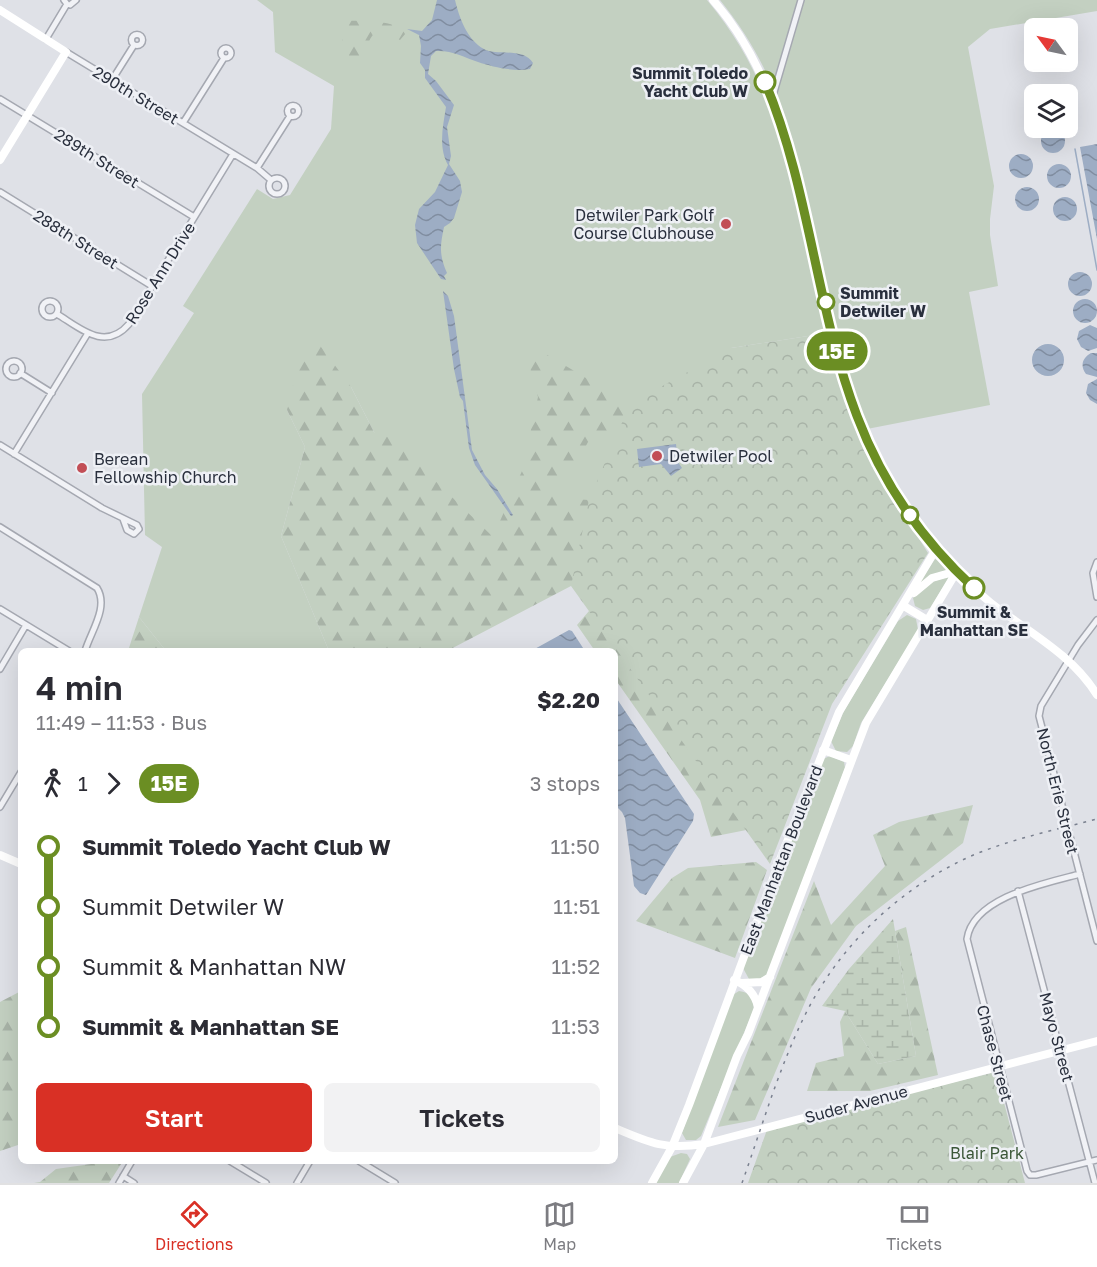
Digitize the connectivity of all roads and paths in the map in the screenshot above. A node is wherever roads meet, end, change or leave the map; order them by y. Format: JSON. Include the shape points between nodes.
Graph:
{"nodes":[{"id":1,"x":76,"y":0,"type":"edge"},
{"id":2,"x":713,"y":0,"type":"edge"},
{"id":3,"x":801,"y":0,"type":"edge"},
{"id":4,"x":66,"y":2,"type":"edge"},
{"id":5,"x":0,"y":10,"type":"edge"},
{"id":6,"x":46,"y":39,"type":"junction"},
{"id":7,"x":134,"y":45,"type":"dead end"},
{"id":8,"x":66,"y":52,"type":"junction"},
{"id":9,"x":224,"y":58,"type":"dead end"},
{"id":10,"x":112,"y":80,"type":"junction"},
{"id":11,"x":0,"y":99,"type":"edge"},
{"id":12,"x":772,"y":99,"type":"junction"},
{"id":13,"x":27,"y":115,"type":"junction"},
{"id":14,"x":290,"y":116,"type":"dead end"},
{"id":15,"x":183,"y":123,"type":"junction"},
{"id":16,"x":233,"y":154,"type":"junction"},
{"id":17,"x":0,"y":160,"type":"edge"},
{"id":18,"x":257,"y":168,"type":"junction"},
{"id":19,"x":271,"y":180,"type":"dead end"},
{"id":20,"x":0,"y":192,"type":"edge"},
{"id":21,"x":194,"y":217,"type":"junction"},
{"id":22,"x":152,"y":286,"type":"junction"},
{"id":23,"x":57,"y":314,"type":"dead end"},
{"id":24,"x":88,"y":333,"type":"junction"},
{"id":25,"x":20,"y":373,"type":"dead end"},
{"id":26,"x":52,"y":393,"type":"junction"},
{"id":27,"x":1,"y":447,"type":"edge"},
{"id":28,"x":14,"y":454,"type":"junction"},
{"id":29,"x":123,"y":519,"type":"dead end"},
{"id":30,"x":0,"y":527,"type":"edge"},
{"id":31,"x":936,"y":549,"type":"junction"},
{"id":32,"x":1097,"y":562,"type":"edge"},
{"id":33,"x":957,"y":571,"type":"junction"},
{"id":34,"x":1097,"y":597,"type":"edge"},
{"id":35,"x":904,"y":606,"type":"junction"},
{"id":36,"x":0,"y":609,"type":"edge"},
{"id":37,"x":927,"y":620,"type":"junction"},
{"id":38,"x":1097,"y":620,"type":"edge"},
{"id":39,"x":27,"y":625,"type":"junction"},
{"id":40,"x":64,"y":648,"type":"edge"},
{"id":41,"x":87,"y":648,"type":"edge"},
{"id":42,"x":1069,"y":660,"type":"junction"},
{"id":43,"x":0,"y":669,"type":"edge"},
{"id":44,"x":1097,"y":694,"type":"edge"},
{"id":45,"x":823,"y":750,"type":"junction"},
{"id":46,"x":851,"y":760,"type":"junction"},
{"id":47,"x":18,"y":777,"type":"edge"},
{"id":48,"x":0,"y":807,"type":"edge"},
{"id":49,"x":0,"y":855,"type":"edge"},
{"id":50,"x":18,"y":863,"type":"edge"},
{"id":51,"x":1080,"y":874,"type":"junction"},
{"id":52,"x":1018,"y":891,"type":"junction"},
{"id":53,"x":1097,"y":941,"type":"edge"},
{"id":54,"x":770,"y":977,"type":"junction"},
{"id":55,"x":738,"y":982,"type":"junction"},
{"id":56,"x":758,"y":1008,"type":"junction"},
{"id":57,"x":1097,"y":1041,"type":"edge"},
{"id":58,"x":1060,"y":1050,"type":"junction"},
{"id":59,"x":999,"y":1066,"type":"junction"},
{"id":60,"x":618,"y":1129,"type":"edge"},
{"id":61,"x":704,"y":1143,"type":"junction"},
{"id":62,"x":672,"y":1147,"type":"junction"},
{"id":63,"x":1097,"y":1160,"type":"edge"},
{"id":64,"x":1089,"y":1162,"type":"junction"},
{"id":65,"x":130,"y":1164,"type":"edge"},
{"id":66,"x":235,"y":1164,"type":"edge"},
{"id":67,"x":308,"y":1164,"type":"edge"},
{"id":68,"x":364,"y":1164,"type":"edge"},
{"id":69,"x":123,"y":1176,"type":"junction"},
{"id":70,"x":119,"y":1183,"type":"edge"},
{"id":71,"x":134,"y":1183,"type":"edge"},
{"id":72,"x":266,"y":1183,"type":"edge"},
{"id":73,"x":297,"y":1183,"type":"edge"},
{"id":74,"x":395,"y":1183,"type":"edge"},
{"id":75,"x":652,"y":1183,"type":"edge"},
{"id":76,"x":683,"y":1183,"type":"edge"},
{"id":77,"x":1095,"y":1183,"type":"edge"}],
"edges":[{"from":1,"to":4,"type":"street","via":[[72,4]]},
{"from":2,"to":12,"type":"street","via":[[747,47]]},
{"from":3,"to":12,"type":"street"},
{"from":4,"to":6,"type":"street"},
{"from":5,"to":6,"type":"street","name":"290th Street"},
{"from":6,"to":8,"type":"street","name":"290th Street"},
{"from":7,"to":10,"type":"street"},
{"from":8,"to":10,"type":"street","name":"290th Street"},
{"from":8,"to":13,"type":"street"},
{"from":9,"to":15,"type":"street"},
{"from":10,"to":15,"type":"street","name":"290th Street"},
{"from":11,"to":13,"type":"street","name":"289th Street"},
{"from":12,"to":31,"type":"street","via":[[856,415],[892,488]]},
{"from":13,"to":17,"type":"street"},
{"from":13,"to":21,"type":"street","name":"289th Street"},
{"from":14,"to":18,"type":"street"},
{"from":15,"to":16,"type":"street","name":"290th Street"},
{"from":16,"to":18,"type":"street","name":"290th Street"},
{"from":16,"to":21,"type":"street","name":"Rose Ann Drive"},
{"from":18,"to":19,"type":"street","name":"290th Street"},
{"from":20,"to":22,"type":"street","name":"288th Street"},
{"from":21,"to":22,"type":"street","name":"Rose Ann Drive"},
{"from":22,"to":24,"type":"street","name":"Rose Ann Drive","via":[[121,333],[104,338]]},
{"from":23,"to":24,"type":"street"},
{"from":24,"to":26,"type":"street"},
{"from":25,"to":26,"type":"street"},
{"from":26,"to":28,"type":"street"},
{"from":27,"to":28,"type":"street"},
{"from":28,"to":29,"type":"street"},
{"from":30,"to":41,"type":"street","via":[[93,584],[102,605]]},
{"from":31,"to":33,"type":"street"},
{"from":31,"to":35,"type":"street","name":"East Manhattan Boulevard"},
{"from":32,"to":34,"type":"street","via":[[1093,573]]},
{"from":33,"to":35,"type":"street","via":[[932,578]]},
{"from":33,"to":37,"type":"street","name":"East Manhattan Boulevard"},
{"from":33,"to":42,"type":"street","via":[[990,603]]},
{"from":35,"to":37,"type":"street"},
{"from":35,"to":45,"type":"street","name":"East Manhattan Boulevard","via":[[839,712]]},
{"from":36,"to":39,"type":"street"},
{"from":37,"to":46,"type":"street","name":"East Manhattan Boulevard","via":[[866,723]]},
{"from":38,"to":42,"type":"street","name":"North Erie Street"},
{"from":39,"to":40,"type":"street"},
{"from":39,"to":43,"type":"street"},
{"from":42,"to":44,"type":"street"},
{"from":42,"to":51,"type":"street","name":"North Erie Street","via":[[1041,706],[1040,716]]},
{"from":45,"to":46,"type":"street"},
{"from":45,"to":55,"type":"street","name":"East Manhattan Boulevard"},
{"from":46,"to":54,"type":"street","name":"East Manhattan Boulevard"},
{"from":47,"to":48,"type":"street"},
{"from":49,"to":50,"type":"street"},
{"from":51,"to":52,"type":"street"},
{"from":51,"to":53,"type":"street","name":"North Erie Street"},
{"from":52,"to":58,"type":"street","name":"Mayo Street"},
{"from":52,"to":59,"type":"street","name":"Chase Street","via":[[982,912],[968,930],[968,945]]},
{"from":54,"to":55,"type":"street","via":[[762,982]]},
{"from":54,"to":56,"type":"street","name":"East Manhattan Boulevard"},
{"from":55,"to":56,"type":"street","via":[[756,999]]},
{"from":55,"to":62,"type":"street","name":"East Manhattan Boulevard"},
{"from":56,"to":61,"type":"street","name":"East Manhattan Boulevard"},
{"from":57,"to":58,"type":"street","name":"Suder Avenue"},
{"from":58,"to":59,"type":"street","name":"Suder Avenue"},
{"from":58,"to":64,"type":"street","name":"Mayo Street"},
{"from":59,"to":61,"type":"street","name":"Suder Avenue"},
{"from":59,"to":64,"type":"street","name":"Chase Street","via":[[1027,1172],[1036,1175]]},
{"from":60,"to":62,"type":"street","name":"Suder Avenue","via":[[653,1144]]},
{"from":61,"to":62,"type":"street","name":"Suder Avenue"},
{"from":61,"to":76,"type":"street","name":"East Manhattan Boulevard"},
{"from":62,"to":75,"type":"street","name":"East Manhattan Boulevard"},
{"from":63,"to":64,"type":"street"},
{"from":64,"to":77,"type":"street","name":"Mayo Street"},
{"from":65,"to":69,"type":"street"},
{"from":66,"to":72,"type":"street"},
{"from":67,"to":73,"type":"street"},
{"from":68,"to":74,"type":"street"},
{"from":69,"to":70,"type":"street"},
{"from":69,"to":71,"type":"street"}]}
